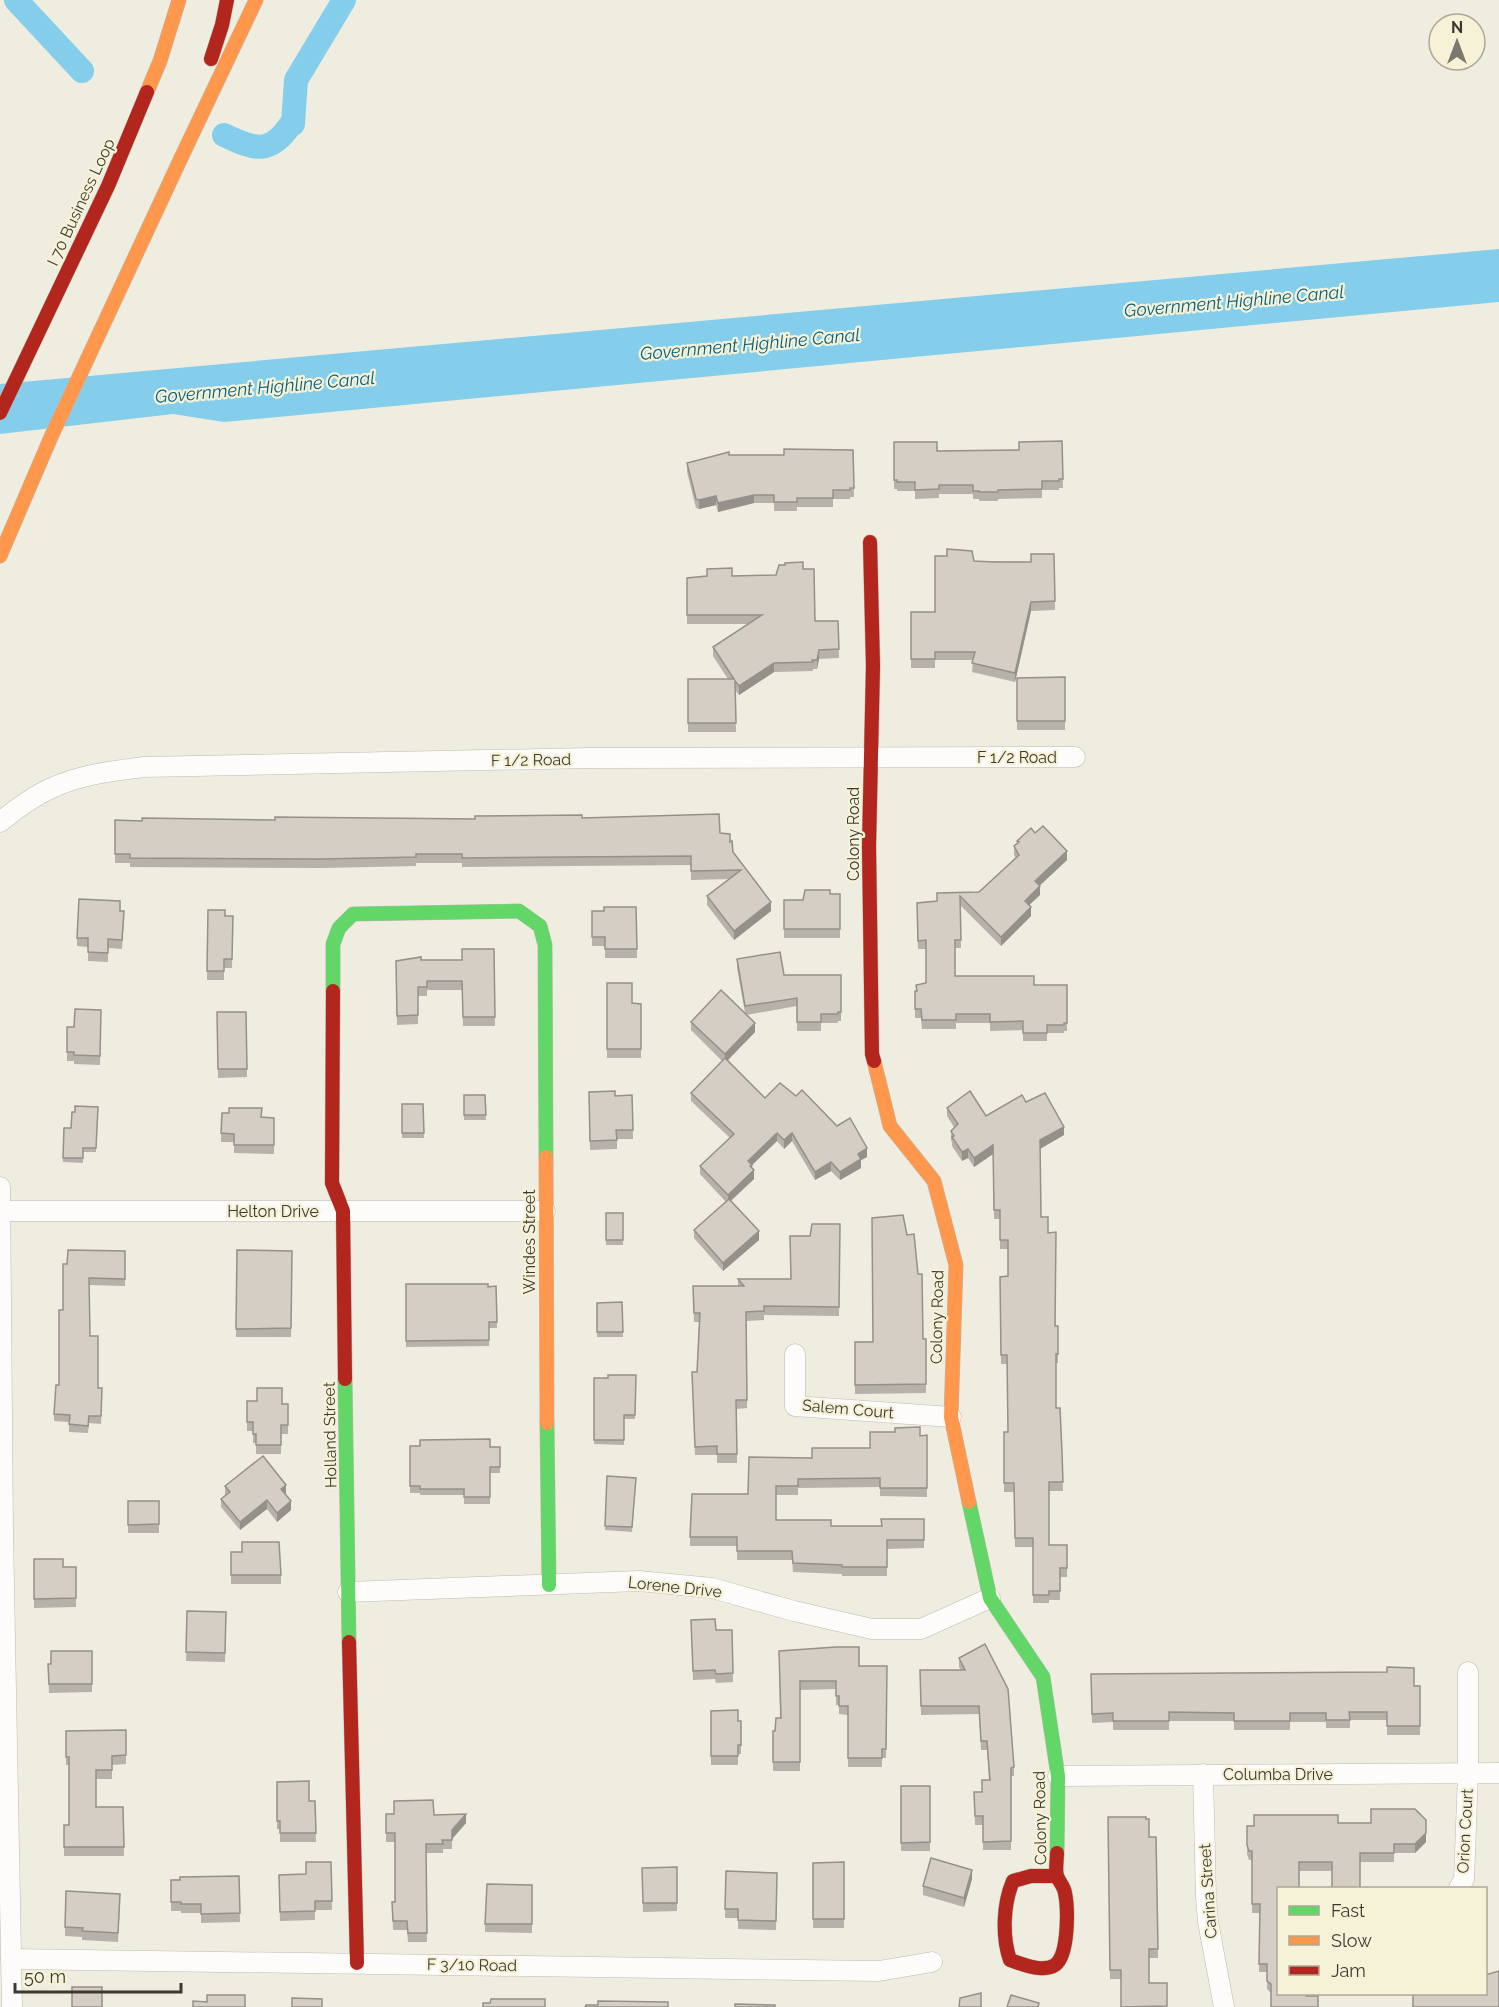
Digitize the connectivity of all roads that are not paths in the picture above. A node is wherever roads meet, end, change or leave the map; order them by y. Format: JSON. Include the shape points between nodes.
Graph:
{"nodes":[{"id":1,"x":179,"y":0,"type":"edge"},
{"id":2,"x":227,"y":0,"type":"edge"},
{"id":3,"x":256,"y":0,"type":"edge"},
{"id":4,"x":181,"y":158,"type":"junction"},
{"id":5,"x":0,"y":412,"type":"edge"},
{"id":6,"x":870,"y":542,"type":"dead end"},
{"id":7,"x":0,"y":556,"type":"edge"},
{"id":8,"x":1075,"y":757,"type":"dead end"},
{"id":9,"x":869,"y":758,"type":"junction"},
{"id":10,"x":0,"y":822,"type":"edge"},
{"id":11,"x":519,"y":911,"type":"joint"},
{"id":12,"x":0,"y":1187,"type":"edge"},
{"id":13,"x":1,"y":1211,"type":"edge"},
{"id":14,"x":343,"y":1211,"type":"junction"},
{"id":15,"x":545,"y":1211,"type":"junction"},
{"id":16,"x":795,"y":1354,"type":"dead end"},
{"id":17,"x":951,"y":1417,"type":"junction"},
{"id":18,"x":549,"y":1585,"type":"junction"},
{"id":19,"x":348,"y":1592,"type":"junction"},
{"id":20,"x":990,"y":1598,"type":"junction"},
{"id":21,"x":1468,"y":1672,"type":"dead end"},
{"id":22,"x":1468,"y":1773,"type":"junction"},
{"id":23,"x":1499,"y":1773,"type":"edge"},
{"id":24,"x":1203,"y":1774,"type":"junction"},
{"id":25,"x":1058,"y":1776,"type":"junction"},
{"id":26,"x":1057,"y":1876,"type":"junction"},
{"id":27,"x":1460,"y":1887,"type":"edge"},
{"id":28,"x":11,"y":1959,"type":"junction"},
{"id":29,"x":932,"y":1962,"type":"dead end"},
{"id":30,"x":357,"y":1964,"type":"junction"},
{"id":31,"x":12,"y":2007,"type":"edge"},
{"id":32,"x":1224,"y":2007,"type":"edge"}],
"edges":[{"from":1,"to":5,"type":"main road","name":"I 70 Business Loop","via":[[160,61],[108,186]]},
{"from":2,"to":4,"type":"main road"},
{"from":3,"to":4,"type":"main road"},
{"from":4,"to":7,"type":"main road"},
{"from":6,"to":9,"type":"main road","name":"Colony Road","via":[[873,666]]},
{"from":8,"to":9,"type":"street","name":"F 1/2 Road"},
{"from":9,"to":10,"type":"street","name":"F 1/2 Road","via":[[590,758],[144,766],[91,775],[53,787]]},
{"from":9,"to":17,"type":"main road","name":"Colony Road","via":[[872,1054],[890,1126],[934,1181],[956,1265]]},
{"from":11,"to":14,"type":"main road","name":"Holland Street","via":[[352,914],[339,928],[333,944],[332,1183]]},
{"from":11,"to":15,"type":"main road","name":"Windes Street","via":[[540,926],[546,945]]},
{"from":12,"to":13,"type":"street"},
{"from":13,"to":14,"type":"street","name":"Helton Drive"},
{"from":13,"to":28,"type":"street"},
{"from":14,"to":15,"type":"street","name":"Helton Drive"},
{"from":14,"to":19,"type":"main road","name":"Holland Street"},
{"from":15,"to":18,"type":"main road","name":"Windes Street"},
{"from":16,"to":17,"type":"street","name":"Salem Court","via":[[795,1406]]},
{"from":17,"to":20,"type":"main road","name":"Colony Road"},
{"from":18,"to":19,"type":"street","name":"Lorene Drive"},
{"from":18,"to":20,"type":"street","name":"Lorene Drive","via":[[639,1581],[712,1588],[872,1629],[921,1629]]},
{"from":19,"to":30,"type":"main road","name":"Holland Street"},
{"from":20,"to":25,"type":"main road","name":"Colony Road","via":[[1043,1677]]},
{"from":21,"to":22,"type":"street","name":"Orion Court"},
{"from":22,"to":23,"type":"street","name":"Columba Drive"},
{"from":22,"to":24,"type":"street","name":"Columba Drive"},
{"from":22,"to":27,"type":"street","name":"Orion Court","via":[[1464,1879]]},
{"from":24,"to":25,"type":"street","name":"Columba Drive"},
{"from":24,"to":32,"type":"street","name":"Carina Street","via":[[1208,1922]]},
{"from":25,"to":26,"type":"main road","name":"Colony Road"},
{"from":26,"to":26,"type":"main road","name":"Colony Road","via":[[1065,1890],[1065,1949],[1061,1960],[1054,1966],[1041,1967],[1010,1960],[1005,1946],[1007,1896],[1013,1881]]},
{"from":28,"to":30,"type":"street","name":"F 3/10 Road"},
{"from":28,"to":31,"type":"street"},
{"from":29,"to":30,"type":"street","name":"F 3/10 Road","via":[[879,1971]]}]}
